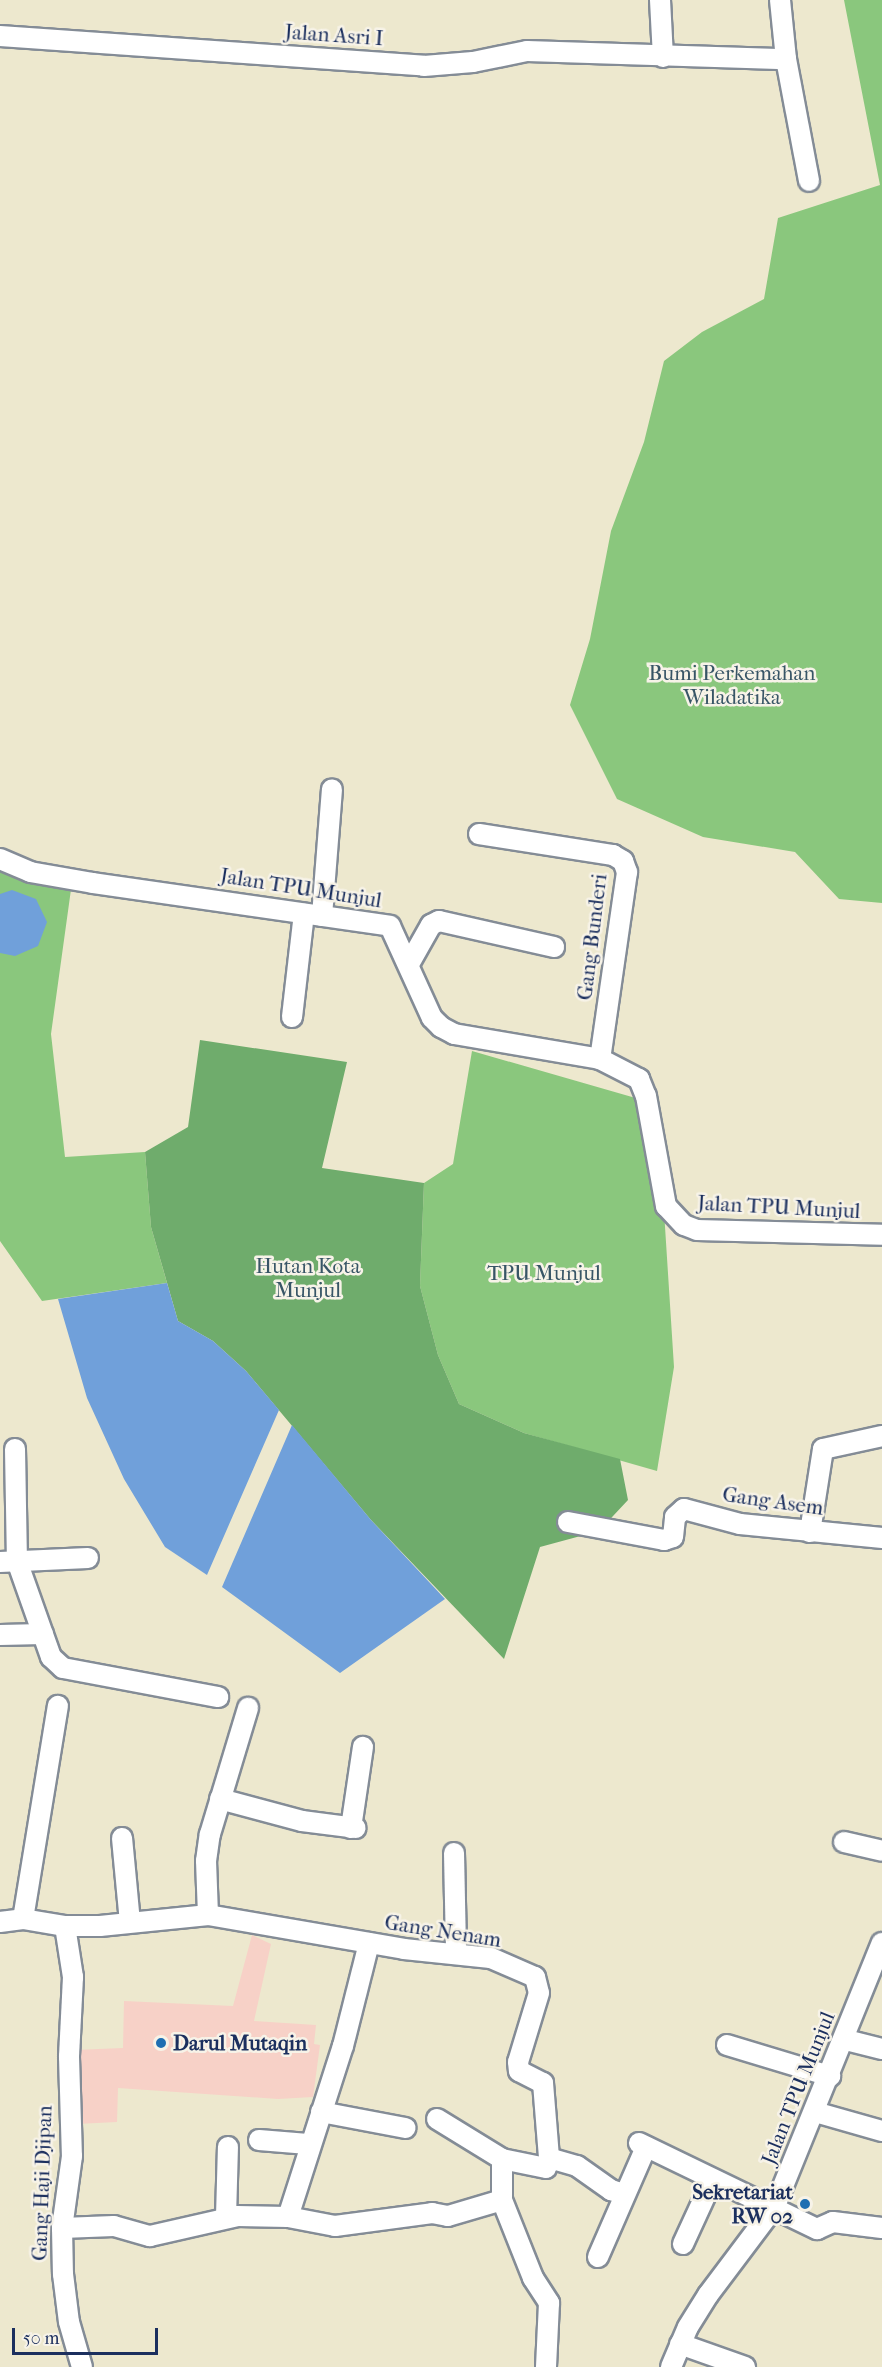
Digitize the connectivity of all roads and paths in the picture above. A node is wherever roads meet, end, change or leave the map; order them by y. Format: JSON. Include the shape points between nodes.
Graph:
{"nodes":[{"id":1,"x":660,"y":0,"type":"edge"},
{"id":2,"x":780,"y":0,"type":"edge"},
{"id":3,"x":0,"y":36,"type":"edge"},
{"id":4,"x":663,"y":57,"type":"junction"},
{"id":5,"x":786,"y":59,"type":"junction"},
{"id":6,"x":809,"y":180,"type":"dead end"},
{"id":7,"x":332,"y":789,"type":"dead end"},
{"id":8,"x":479,"y":834,"type":"dead end"},
{"id":9,"x":0,"y":859,"type":"edge"},
{"id":10,"x":313,"y":915,"type":"junction"},
{"id":11,"x":554,"y":947,"type":"dead end"},
{"id":12,"x":409,"y":964,"type":"junction"},
{"id":13,"x":292,"y":1017,"type":"dead end"},
{"id":14,"x":600,"y":1059,"type":"junction"},
{"id":15,"x":882,"y":1235,"type":"edge"},
{"id":16,"x":882,"y":1436,"type":"edge"},
{"id":17,"x":15,"y":1449,"type":"dead end"},
{"id":18,"x":568,"y":1522,"type":"dead end"},
{"id":19,"x":810,"y":1532,"type":"junction"},
{"id":20,"x":882,"y":1538,"type":"edge"},
{"id":21,"x":88,"y":1558,"type":"dead end"},
{"id":22,"x":9,"y":1562,"type":"edge"},
{"id":23,"x":43,"y":1634,"type":"junction"},
{"id":24,"x":0,"y":1635,"type":"edge"},
{"id":25,"x":218,"y":1697,"type":"dead end"},
{"id":26,"x":58,"y":1706,"type":"dead end"},
{"id":27,"x":248,"y":1708,"type":"dead end"},
{"id":28,"x":363,"y":1747,"type":"dead end"},
{"id":29,"x":220,"y":1800,"type":"junction"},
{"id":30,"x":122,"y":1838,"type":"dead end"},
{"id":31,"x":844,"y":1842,"type":"dead end"},
{"id":32,"x":882,"y":1851,"type":"edge"},
{"id":33,"x":454,"y":1853,"type":"dead end"},
{"id":34,"x":208,"y":1916,"type":"junction"},
{"id":35,"x":23,"y":1919,"type":"junction"},
{"id":36,"x":130,"y":1922,"type":"junction"},
{"id":37,"x":0,"y":1923,"type":"edge"},
{"id":38,"x":65,"y":1926,"type":"junction"},
{"id":39,"x":369,"y":1943,"type":"junction"},
{"id":40,"x":882,"y":1943,"type":"edge"},
{"id":41,"x":456,"y":1952,"type":"junction"},
{"id":42,"x":846,"y":2040,"type":"junction"},
{"id":43,"x":727,"y":2045,"type":"dead end"},
{"id":44,"x":882,"y":2049,"type":"edge"},
{"id":45,"x":830,"y":2076,"type":"junction"},
{"id":46,"x":321,"y":2112,"type":"junction"},
{"id":47,"x":814,"y":2112,"type":"junction"},
{"id":48,"x":437,"y":2119,"type":"dead end"},
{"id":49,"x":406,"y":2128,"type":"dead end"},
{"id":50,"x":882,"y":2131,"type":"edge"},
{"id":51,"x":259,"y":2140,"type":"dead end"},
{"id":52,"x":308,"y":2144,"type":"junction"},
{"id":53,"x":228,"y":2147,"type":"dead end"},
{"id":54,"x":549,"y":2158,"type":"junction"},
{"id":55,"x":502,"y":2159,"type":"junction"},
{"id":56,"x":712,"y":2181,"type":"junction"},
{"id":57,"x":624,"y":2194,"type":"junction"},
{"id":58,"x":502,"y":2200,"type":"junction"},
{"id":59,"x":776,"y":2206,"type":"junction"},
{"id":60,"x":226,"y":2217,"type":"junction"},
{"id":61,"x":288,"y":2217,"type":"junction"},
{"id":62,"x":62,"y":2228,"type":"junction"},
{"id":63,"x":882,"y":2228,"type":"edge"},
{"id":64,"x":683,"y":2244,"type":"dead end"},
{"id":65,"x":598,"y":2257,"type":"dead end"},
{"id":66,"x":680,"y":2344,"type":"junction"},
{"id":67,"x":82,"y":2367,"type":"edge"},
{"id":68,"x":546,"y":2367,"type":"edge"},
{"id":69,"x":671,"y":2367,"type":"edge"},
{"id":70,"x":745,"y":2367,"type":"edge"}],
"edges":[{"from":1,"to":4,"type":"street"},
{"from":2,"to":5,"type":"street"},
{"from":3,"to":4,"type":"street","name":"Jalan Asri I","via":[[424,66],[473,62],[527,51]]},
{"from":4,"to":5,"type":"street","name":"Jalan Asri I"},
{"from":5,"to":6,"type":"street"},
{"from":7,"to":10,"type":"street"},
{"from":8,"to":14,"type":"street","name":"Gang Bunderi","via":[[612,855],[623,861],[627,872]]},
{"from":9,"to":10,"type":"street","name":"Jalan TPU Munjul","via":[[30,872]]},
{"from":10,"to":12,"type":"street","name":"Jalan TPU Munjul","via":[[390,926]]},
{"from":10,"to":13,"type":"street"},
{"from":11,"to":12,"type":"street","via":[[439,921],[431,925]]},
{"from":12,"to":14,"type":"street","name":"Jalan TPU Munjul","via":[[432,1018],[454,1034]]},
{"from":14,"to":15,"type":"street","name":"Jalan TPU Munjul","via":[[639,1079],[646,1096],[666,1206],[684,1225],[697,1230]]},
{"from":16,"to":19,"type":"street","via":[[823,1449]]},
{"from":17,"to":22,"type":"street"},
{"from":18,"to":19,"type":"street","name":"Gang Asem","via":[[669,1540],[673,1537],[675,1517],[684,1509],[740,1524]]},
{"from":19,"to":20,"type":"street","name":"Gang Asem"},
{"from":21,"to":22,"type":"street"},
{"from":22,"to":23,"type":"street"},
{"from":23,"to":24,"type":"street"},
{"from":23,"to":25,"type":"street","via":[[51,1657],[63,1668]]},
{"from":26,"to":35,"type":"street"},
{"from":27,"to":29,"type":"street"},
{"from":28,"to":29,"type":"street","via":[[353,1828],[302,1821]]},
{"from":29,"to":34,"type":"street","via":[[206,1861]]},
{"from":30,"to":36,"type":"street"},
{"from":31,"to":32,"type":"street"},
{"from":33,"to":41,"type":"street"},
{"from":34,"to":36,"type":"street","name":"Gang Nenam"},
{"from":34,"to":39,"type":"street","name":"Gang Nenam"},
{"from":35,"to":37,"type":"street","name":"Gang Nenam"},
{"from":35,"to":38,"type":"street","name":"Gang Nenam"},
{"from":36,"to":38,"type":"street","name":"Gang Nenam"},
{"from":38,"to":62,"type":"street","name":"Gang Haji Djipan","via":[[73,1977],[69,2056],[72,2156]]},
{"from":39,"to":41,"type":"street","name":"Gang Nenam","via":[[443,1954]]},
{"from":39,"to":46,"type":"street","via":[[343,2046]]},
{"from":40,"to":42,"type":"street","name":"Jalan TPU Munjul"},
{"from":41,"to":54,"type":"street","name":"Gang Nenam","via":[[491,1958],[535,1977],[538,1992],[518,2062],[519,2071],[543,2083]]},
{"from":42,"to":44,"type":"street"},
{"from":42,"to":45,"type":"street","name":"Jalan TPU Munjul"},
{"from":43,"to":45,"type":"street"},
{"from":45,"to":47,"type":"street","name":"Jalan TPU Munjul"},
{"from":46,"to":49,"type":"street"},
{"from":46,"to":52,"type":"street"},
{"from":47,"to":50,"type":"street"},
{"from":47,"to":59,"type":"street","name":"Jalan TPU Munjul"},
{"from":48,"to":55,"type":"street"},
{"from":51,"to":52,"type":"street"},
{"from":52,"to":61,"type":"street"},
{"from":53,"to":60,"type":"street"},
{"from":54,"to":55,"type":"street","via":[[546,2168]]},
{"from":54,"to":57,"type":"street","via":[[578,2166],[611,2190]]},
{"from":55,"to":58,"type":"street"},
{"from":56,"to":57,"type":"street","via":[[642,2145]]},
{"from":56,"to":59,"type":"street"},
{"from":56,"to":64,"type":"street"},
{"from":57,"to":65,"type":"street"},
{"from":58,"to":61,"type":"street","via":[[448,2216],[432,2213],[335,2226]]},
{"from":58,"to":68,"type":"street","via":[[533,2278],[549,2303]]},
{"from":59,"to":63,"type":"street","via":[[817,2229],[833,2222]]},
{"from":59,"to":66,"type":"street","name":"Jalan TPU Munjul","via":[[708,2295]]},
{"from":60,"to":61,"type":"street"},
{"from":60,"to":62,"type":"street","via":[[150,2236],[114,2226]]},
{"from":62,"to":67,"type":"street","name":"Gang Haji Djipan","via":[[65,2296]]},
{"from":66,"to":69,"type":"street","name":"Jalan TPU Munjul"},
{"from":66,"to":70,"type":"street"}]}
